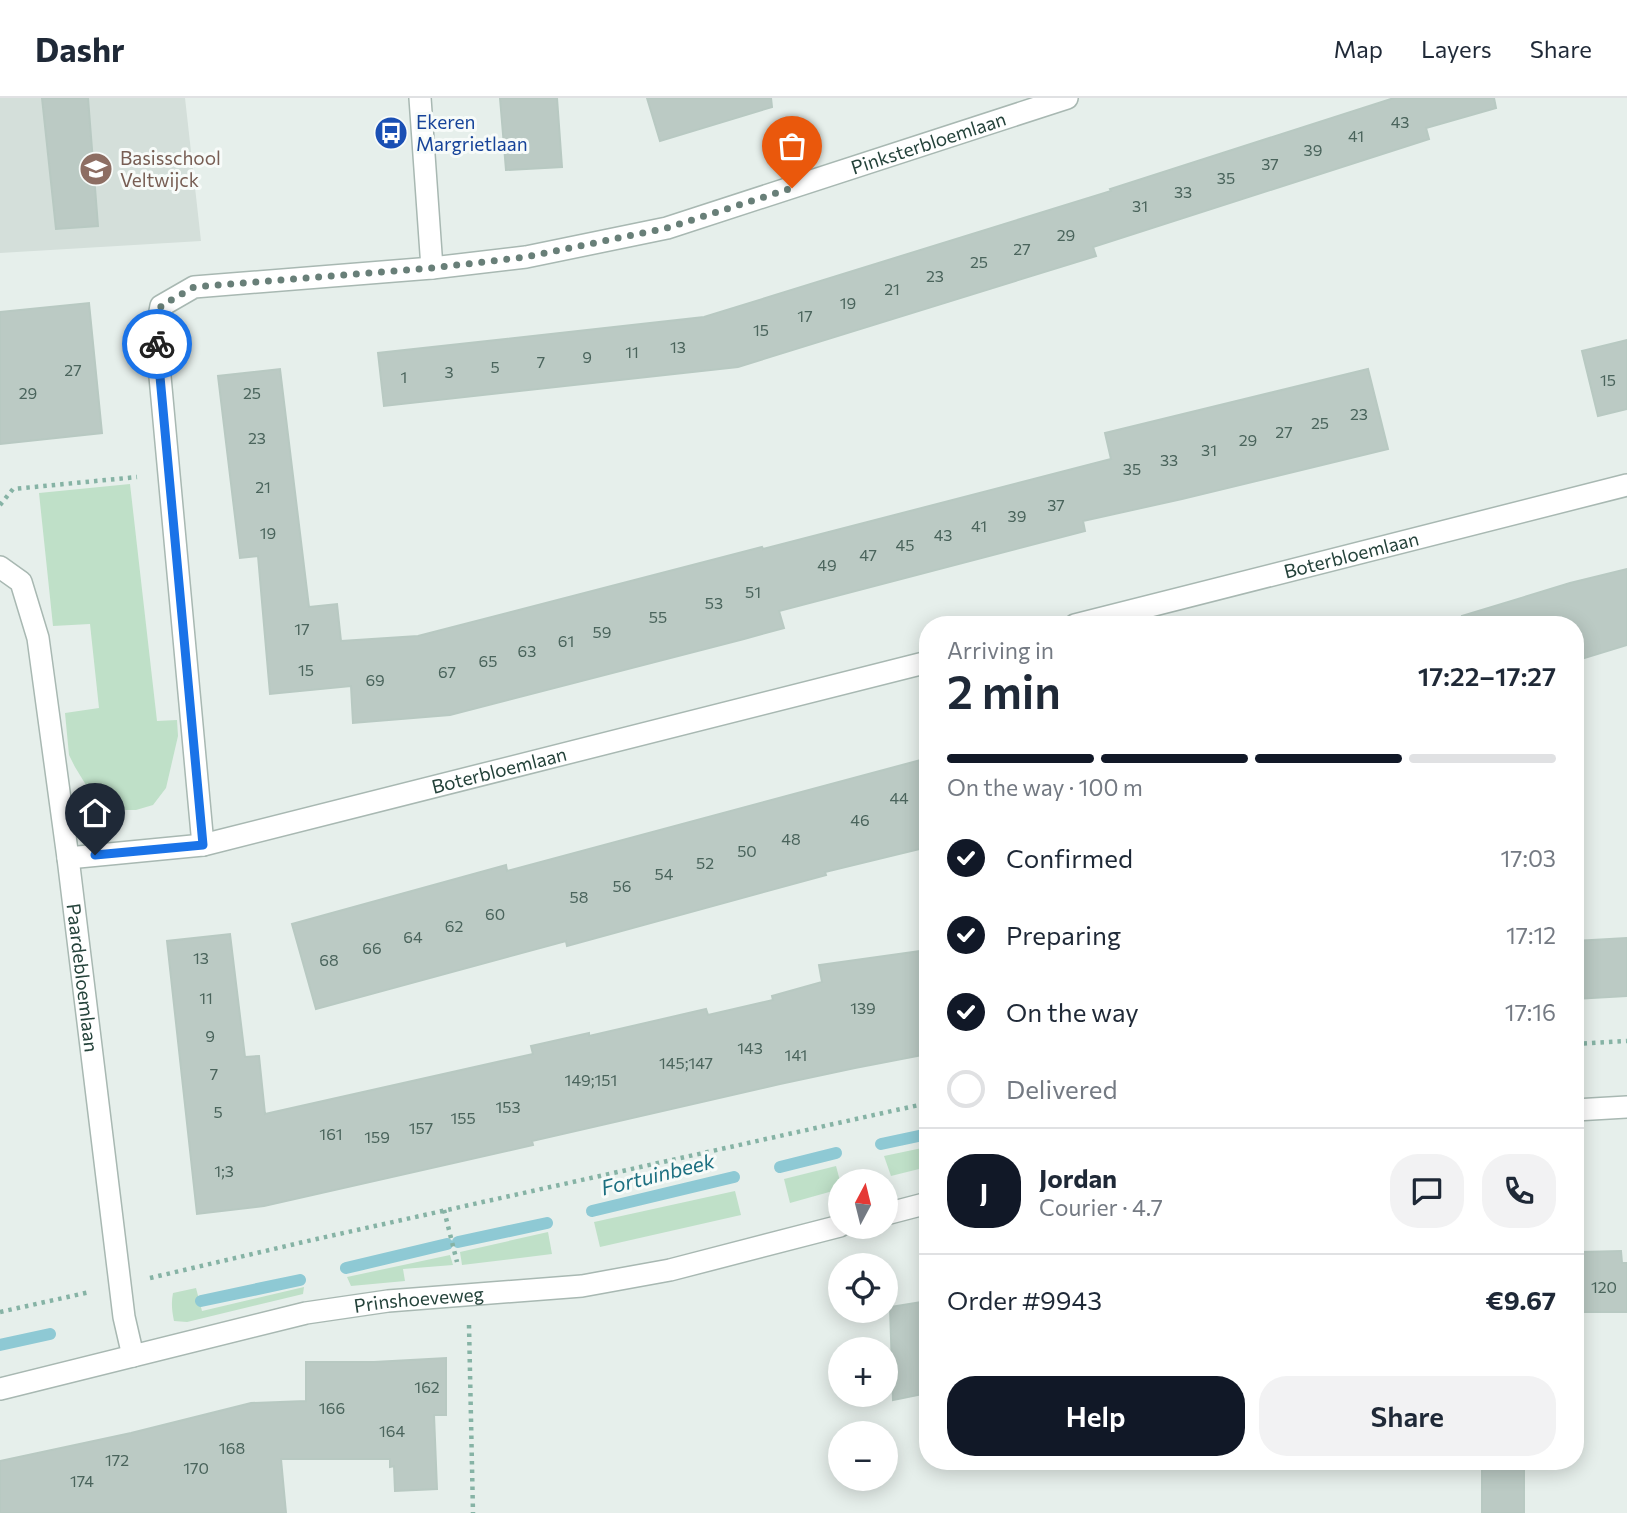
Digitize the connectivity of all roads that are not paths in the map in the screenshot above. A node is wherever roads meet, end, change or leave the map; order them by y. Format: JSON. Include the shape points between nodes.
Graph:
{"nodes":[{"id":1,"x":420,"y":98,"type":"edge"},
{"id":2,"x":1068,"y":98,"type":"edge"},
{"id":3,"x":432,"y":268,"type":"junction"},
{"id":4,"x":1627,"y":485,"type":"edge"},
{"id":5,"x":0,"y":567,"type":"edge"},
{"id":6,"x":1110,"y":616,"type":"edge"},
{"id":7,"x":919,"y":664,"type":"edge"},
{"id":8,"x":203,"y":845,"type":"junction"},
{"id":9,"x":68,"y":858,"type":"junction"},
{"id":10,"x":1627,"y":1107,"type":"edge"},
{"id":11,"x":1584,"y":1109,"type":"edge"},
{"id":12,"x":919,"y":1205,"type":"edge"},
{"id":13,"x":898,"y":1211,"type":"edge"},
{"id":14,"x":828,"y":1229,"type":"edge"},
{"id":15,"x":133,"y":1356,"type":"junction"},
{"id":16,"x":0,"y":1389,"type":"edge"}],
"edges":[{"from":1,"to":3,"type":"street"},
{"from":2,"to":3,"type":"street","name":"Pinksterbloemlaan","via":[[667,228],[526,257]]},
{"from":3,"to":8,"type":"street","name":"Pinksterbloemlaan","via":[[194,287],[161,306],[156,333]]},
{"from":4,"to":6,"type":"street","name":"Boterbloemlaan"},
{"from":5,"to":9,"type":"street","name":"Paardebloemlaan","via":[[21,582],[38,638]]},
{"from":7,"to":8,"type":"street","name":"Boterbloemlaan"},
{"from":8,"to":9,"type":"street","name":"Boterbloemlaan"},
{"from":9,"to":15,"type":"street","name":"Paardebloemlaan","via":[[124,1317]]},
{"from":10,"to":11,"type":"street"},
{"from":12,"to":13,"type":"street"},
{"from":14,"to":15,"type":"street","name":"Prinshoeveweg","via":[[670,1270],[582,1286],[388,1301],[306,1313]]},
{"from":15,"to":16,"type":"street","name":"Prinshoeveweg"}]}
